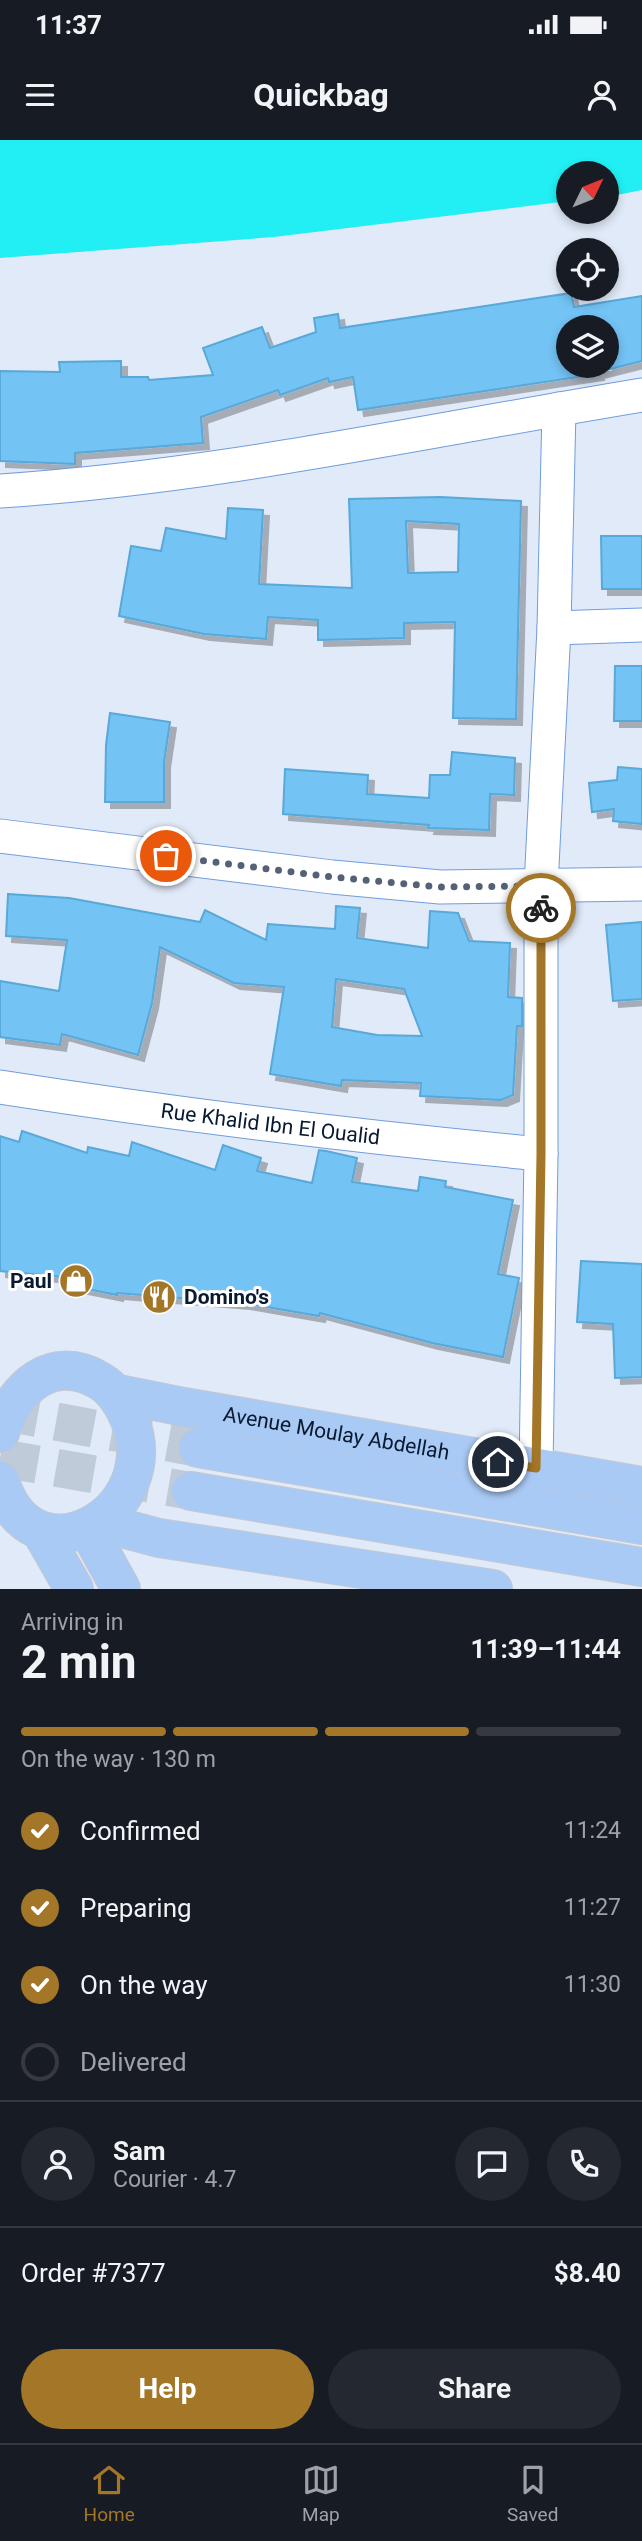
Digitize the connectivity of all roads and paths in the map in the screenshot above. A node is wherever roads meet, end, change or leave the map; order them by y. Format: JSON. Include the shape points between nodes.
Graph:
{"nodes":[{"id":1,"x":642,"y":395,"type":"edge"},
{"id":2,"x":559,"y":409,"type":"junction"},
{"id":3,"x":0,"y":491,"type":"edge"},
{"id":4,"x":642,"y":625,"type":"edge"},
{"id":5,"x":554,"y":628,"type":"junction"},
{"id":6,"x":0,"y":836,"type":"edge"},
{"id":7,"x":642,"y":884,"type":"edge"},
{"id":8,"x":541,"y":886,"type":"junction"},
{"id":9,"x":0,"y":1087,"type":"edge"},
{"id":10,"x":541,"y":1154,"type":"junction"},
{"id":11,"x":16,"y":1379,"type":"edge"},
{"id":12,"x":114,"y":1393,"type":"junction"},
{"id":13,"x":0,"y":1433,"type":"edge"},
{"id":14,"x":198,"y":1448,"type":"tunnel mouth"},
{"id":15,"x":536,"y":1468,"type":"junction"},
{"id":16,"x":0,"y":1481,"type":"edge"},
{"id":17,"x":642,"y":1486,"type":"edge"},
{"id":18,"x":191,"y":1491,"type":"tunnel mouth"},
{"id":19,"x":20,"y":1519,"type":"edge"},
{"id":20,"x":642,"y":1525,"type":"edge"},
{"id":21,"x":93,"y":1526,"type":"junction"},
{"id":22,"x":642,"y":1567,"type":"edge"},
{"id":23,"x":349,"y":1568,"type":"junction"},
{"id":24,"x":75,"y":1589,"type":"edge"},
{"id":25,"x":121,"y":1589,"type":"edge"},
{"id":26,"x":304,"y":1589,"type":"edge"},
{"id":27,"x":492,"y":1589,"type":"edge"}],
"edges":[{"from":1,"to":2,"type":"street"},
{"from":2,"to":3,"type":"street","via":[[183,472]]},
{"from":2,"to":5,"type":"street"},
{"from":4,"to":5,"type":"street"},
{"from":5,"to":8,"type":"street"},
{"from":6,"to":8,"type":"street","via":[[440,887]]},
{"from":7,"to":8,"type":"street"},
{"from":8,"to":10,"type":"street"},
{"from":9,"to":10,"type":"street","name":"Rue Khalid Ibn El Oualid","via":[[165,1113]]},
{"from":10,"to":15,"type":"street"},
{"from":11,"to":12,"type":"main road","via":[[73,1372],[102,1382]]},
{"from":11,"to":13,"type":"main road","via":[[12,1405]]},
{"from":12,"to":15,"type":"main road","name":"Avenue Moulay Abdellah"},
{"from":12,"to":21,"type":"main road","via":[[131,1424],[135,1463],[119,1503]]},
{"from":14,"to":20,"type":"main road","name":"Avenue Moulay Abdellah"},
{"from":15,"to":17,"type":"main road","name":"Avenue Moulay Abdellah"},
{"from":16,"to":19,"type":"main road"},
{"from":18,"to":22,"type":"main road"},
{"from":19,"to":21,"type":"main road","via":[[65,1534]]},
{"from":19,"to":24,"type":"main road"},
{"from":21,"to":23,"type":"main road"},
{"from":21,"to":25,"type":"main road"},
{"from":23,"to":26,"type":"main road"},
{"from":23,"to":27,"type":"main road"}]}
